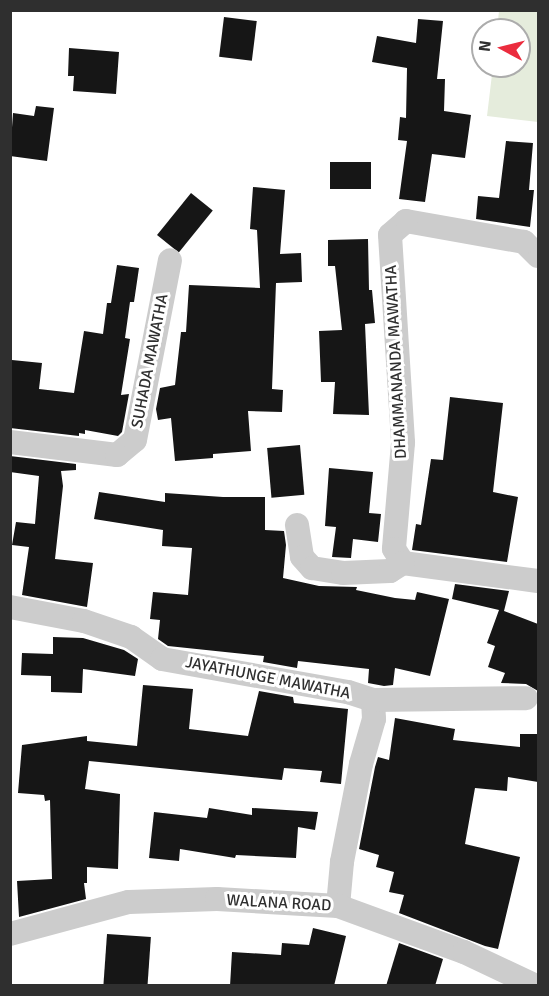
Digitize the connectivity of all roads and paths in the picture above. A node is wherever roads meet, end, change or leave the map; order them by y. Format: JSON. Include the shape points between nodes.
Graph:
{"nodes":[{"id":1,"x":531,"y":249,"type":"edge"},
{"id":2,"x":170,"y":260,"type":"dead end"},
{"id":3,"x":10,"y":442,"type":"edge"},
{"id":4,"x":297,"y":525,"type":"dead end"},
{"id":5,"x":403,"y":563,"type":"junction"},
{"id":6,"x":538,"y":582,"type":"edge"},
{"id":7,"x":10,"y":607,"type":"edge"},
{"id":8,"x":526,"y":698,"type":"dead end"},
{"id":9,"x":373,"y":700,"type":"junction"},
{"id":10,"x":338,"y":906,"type":"junction"},
{"id":11,"x":10,"y":934,"type":"edge"},
{"id":12,"x":536,"y":986,"type":"edge"}],
"edges":[{"from":1,"to":5,"type":"street","name":"DHAMMANANDA MAWATHA","via":[[406,220],[390,235],[403,443],[394,549]]},
{"from":2,"to":3,"type":"street","name":"SUHADA MAWATHA","via":[[135,440],[117,455]]},
{"from":4,"to":5,"type":"street","via":[[302,557],[312,568],[343,573],[390,571]]},
{"from":5,"to":6,"type":"street"},
{"from":7,"to":9,"type":"street","name":"JAYATHUNGE MAWATHA","via":[[84,621],[131,638],[162,659],[348,692]]},
{"from":8,"to":9,"type":"street","name":"JAYATHUNGE MAWATHA"},
{"from":9,"to":10,"type":"street","name":"JAYATHUNGE MAWATHA","via":[[374,719],[348,829]]},
{"from":10,"to":11,"type":"street","name":"WALANA ROAD","via":[[218,899],[129,903]]},
{"from":10,"to":12,"type":"street","name":"WALANA ROAD","via":[[464,952]]}]}
